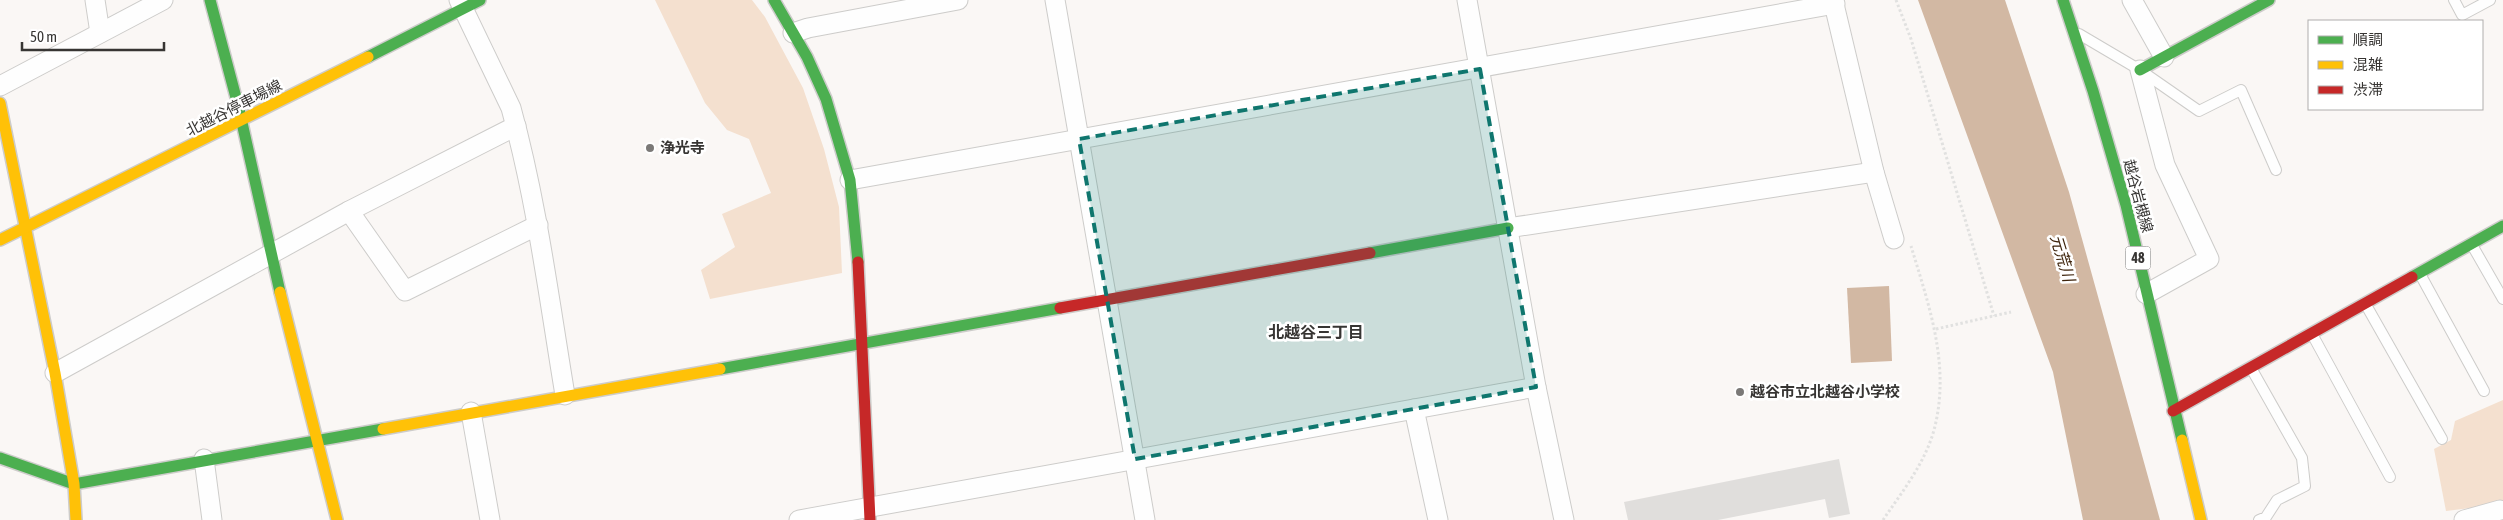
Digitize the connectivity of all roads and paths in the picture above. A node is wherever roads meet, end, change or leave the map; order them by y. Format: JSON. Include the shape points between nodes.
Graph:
{"nodes":[{"id":1,"x":95,"y":0,"type":"edge"},
{"id":2,"x":163,"y":0,"type":"edge"},
{"id":3,"x":210,"y":0,"type":"edge"},
{"id":4,"x":480,"y":0,"type":"edge"},
{"id":5,"x":774,"y":0,"type":"edge"},
{"id":6,"x":958,"y":0,"type":"edge"},
{"id":7,"x":1055,"y":0,"type":"edge"},
{"id":8,"x":1467,"y":0,"type":"edge"},
{"id":9,"x":1896,"y":0,"type":"edge"},
{"id":10,"x":2063,"y":0,"type":"edge"},
{"id":11,"x":2132,"y":0,"type":"edge"},
{"id":12,"x":2269,"y":0,"type":"edge"},
{"id":13,"x":2454,"y":0,"type":"edge"},
{"id":14,"x":2490,"y":0,"type":"edge"},
{"id":15,"x":1834,"y":2,"type":"edge"},
{"id":16,"x":461,"y":4,"type":"edge"},
{"id":17,"x":2074,"y":31,"type":"junction"},
{"id":18,"x":100,"y":33,"type":"junction"},
{"id":19,"x":794,"y":33,"type":"junction"},
{"id":20,"x":2164,"y":57,"type":"junction"},
{"id":21,"x":1480,"y":68,"type":"junction"},
{"id":22,"x":2140,"y":70,"type":"junction"},
{"id":23,"x":0,"y":86,"type":"edge"},
{"id":24,"x":0,"y":103,"type":"edge"},
{"id":25,"x":241,"y":122,"type":"junction"},
{"id":26,"x":516,"y":126,"type":"junction"},
{"id":27,"x":1079,"y":139,"type":"junction"},
{"id":28,"x":2276,"y":170,"type":"dead end"},
{"id":29,"x":1874,"y":172,"type":"junction"},
{"id":30,"x":850,"y":180,"type":"junction"},
{"id":31,"x":349,"y":211,"type":"junction"},
{"id":32,"x":538,"y":225,"type":"junction"},
{"id":33,"x":2503,"y":226,"type":"edge"},
{"id":34,"x":24,"y":228,"type":"junction"},
{"id":35,"x":1508,"y":228,"type":"junction"},
{"id":36,"x":1901,"y":239,"type":"joint"},
{"id":37,"x":0,"y":240,"type":"edge"},
{"id":38,"x":2472,"y":244,"type":"junction"},
{"id":39,"x":272,"y":256,"type":"junction"},
{"id":40,"x":2420,"y":273,"type":"junction"},
{"id":41,"x":2146,"y":294,"type":"junction"},
{"id":42,"x":1108,"y":299,"type":"junction"},
{"id":43,"x":2503,"y":299,"type":"edge"},
{"id":44,"x":2365,"y":304,"type":"junction"},
{"id":45,"x":2011,"y":312,"type":"dead end"},
{"id":46,"x":1994,"y":316,"type":"junction"},
{"id":47,"x":1936,"y":329,"type":"junction"},
{"id":48,"x":2312,"y":334,"type":"junction"},
{"id":49,"x":861,"y":342,"type":"junction"},
{"id":50,"x":2251,"y":368,"type":"junction"},
{"id":51,"x":54,"y":373,"type":"junction"},
{"id":52,"x":1536,"y":387,"type":"junction"},
{"id":53,"x":2484,"y":391,"type":"dead end"},
{"id":54,"x":565,"y":396,"type":"junction"},
{"id":55,"x":1414,"y":409,"type":"junction"},
{"id":56,"x":2173,"y":411,"type":"junction"},
{"id":57,"x":471,"y":412,"type":"junction"},
{"id":58,"x":317,"y":439,"type":"junction"},
{"id":59,"x":2442,"y":439,"type":"dead end"},
{"id":60,"x":0,"y":458,"type":"edge"},
{"id":61,"x":204,"y":459,"type":"junction"},
{"id":62,"x":1135,"y":459,"type":"junction"},
{"id":63,"x":2390,"y":477,"type":"dead end"},
{"id":64,"x":74,"y":484,"type":"junction"},
{"id":65,"x":2500,"y":510,"type":"dead end"},
{"id":66,"x":869,"y":514,"type":"edge"},
{"id":67,"x":2473,"y":519,"type":"edge"},
{"id":68,"x":76,"y":520,"type":"edge"},
{"id":69,"x":212,"y":520,"type":"edge"},
{"id":70,"x":337,"y":520,"type":"edge"},
{"id":71,"x":490,"y":520,"type":"edge"},
{"id":72,"x":799,"y":520,"type":"edge"},
{"id":73,"x":1145,"y":520,"type":"edge"},
{"id":74,"x":1438,"y":520,"type":"edge"},
{"id":75,"x":1564,"y":520,"type":"edge"},
{"id":76,"x":1883,"y":520,"type":"edge"},
{"id":77,"x":2200,"y":520,"type":"edge"},
{"id":78,"x":2259,"y":520,"type":"edge"}],
"edges":[{"from":1,"to":18,"type":"street"},
{"from":2,"to":18,"type":"street"},
{"from":3,"to":25,"type":"street"},
{"from":4,"to":16,"type":"street","name":"北越谷停車場線"},
{"from":5,"to":19,"type":"street"},
{"from":6,"to":19,"type":"street"},
{"from":7,"to":27,"type":"street"},
{"from":8,"to":21,"type":"street"},
{"from":9,"to":46,"type":"path","via":[[1911,39]]},
{"from":10,"to":17,"type":"street","name":"越谷岩槻線","number":"48"},
{"from":11,"to":20,"type":"street"},
{"from":12,"to":20,"type":"street"},
{"from":13,"to":14,"type":"lane","via":[[2462,15]]},
{"from":15,"to":21,"type":"street"},
{"from":15,"to":29,"type":"street"},
{"from":16,"to":25,"type":"street","name":"北越谷停車場線"},
{"from":16,"to":26,"type":"street","via":[[511,108]]},
{"from":17,"to":22,"type":"lane"},
{"from":17,"to":41,"type":"street","name":"越谷岩槻線","number":"48","via":[[2126,205]]},
{"from":18,"to":23,"type":"street"},
{"from":19,"to":30,"type":"street","via":[[826,99]]},
{"from":20,"to":22,"type":"street"},
{"from":21,"to":27,"type":"street"},
{"from":21,"to":35,"type":"street"},
{"from":22,"to":28,"type":"lane","via":[[2199,110],[2241,90]]},
{"from":22,"to":41,"type":"street","via":[[2165,165],[2209,259]]},
{"from":24,"to":34,"type":"street"},
{"from":25,"to":34,"type":"street","name":"北越谷停車場線"},
{"from":25,"to":39,"type":"street"},
{"from":26,"to":31,"type":"street"},
{"from":26,"to":32,"type":"street"},
{"from":27,"to":30,"type":"street"},
{"from":27,"to":42,"type":"street"},
{"from":29,"to":35,"type":"street"},
{"from":29,"to":36,"type":"street"},
{"from":30,"to":49,"type":"street"},
{"from":31,"to":32,"type":"street","via":[[405,291]]},
{"from":31,"to":39,"type":"street"},
{"from":32,"to":54,"type":"street"},
{"from":33,"to":38,"type":"street"},
{"from":34,"to":37,"type":"street","name":"北越谷停車場線"},
{"from":34,"to":51,"type":"street"},
{"from":35,"to":42,"type":"street"},
{"from":35,"to":52,"type":"street"},
{"from":36,"to":47,"type":"path"},
{"from":38,"to":40,"type":"street"},
{"from":38,"to":43,"type":"lane"},
{"from":39,"to":51,"type":"street"},
{"from":39,"to":58,"type":"street"},
{"from":40,"to":44,"type":"street"},
{"from":40,"to":53,"type":"lane"},
{"from":41,"to":56,"type":"street","name":"越谷岩槻線","number":"48"},
{"from":42,"to":49,"type":"street"},
{"from":42,"to":62,"type":"street"},
{"from":44,"to":48,"type":"street"},
{"from":44,"to":59,"type":"lane"},
{"from":45,"to":46,"type":"path"},
{"from":46,"to":47,"type":"path"},
{"from":47,"to":76,"type":"path","via":[[1940,382],[1934,430],[1917,469]]},
{"from":48,"to":50,"type":"street"},
{"from":48,"to":63,"type":"lane"},
{"from":49,"to":54,"type":"street"},
{"from":49,"to":66,"type":"street"},
{"from":50,"to":56,"type":"street"},
{"from":50,"to":78,"type":"lane","via":[[2302,458],[2305,486],[2277,500],[2266,517]]},
{"from":51,"to":64,"type":"street"},
{"from":52,"to":55,"type":"street"},
{"from":52,"to":75,"type":"street"},
{"from":54,"to":57,"type":"street"},
{"from":55,"to":62,"type":"street"},
{"from":55,"to":74,"type":"street"},
{"from":56,"to":77,"type":"street","name":"越谷岩槻線","number":"48"},
{"from":57,"to":58,"type":"street"},
{"from":57,"to":71,"type":"street"},
{"from":58,"to":61,"type":"street"},
{"from":58,"to":70,"type":"street"},
{"from":60,"to":64,"type":"street"},
{"from":61,"to":64,"type":"street"},
{"from":61,"to":69,"type":"street"},
{"from":62,"to":66,"type":"street"},
{"from":62,"to":73,"type":"street"},
{"from":64,"to":68,"type":"street"},
{"from":65,"to":67,"type":"street"},
{"from":66,"to":72,"type":"street"}]}
